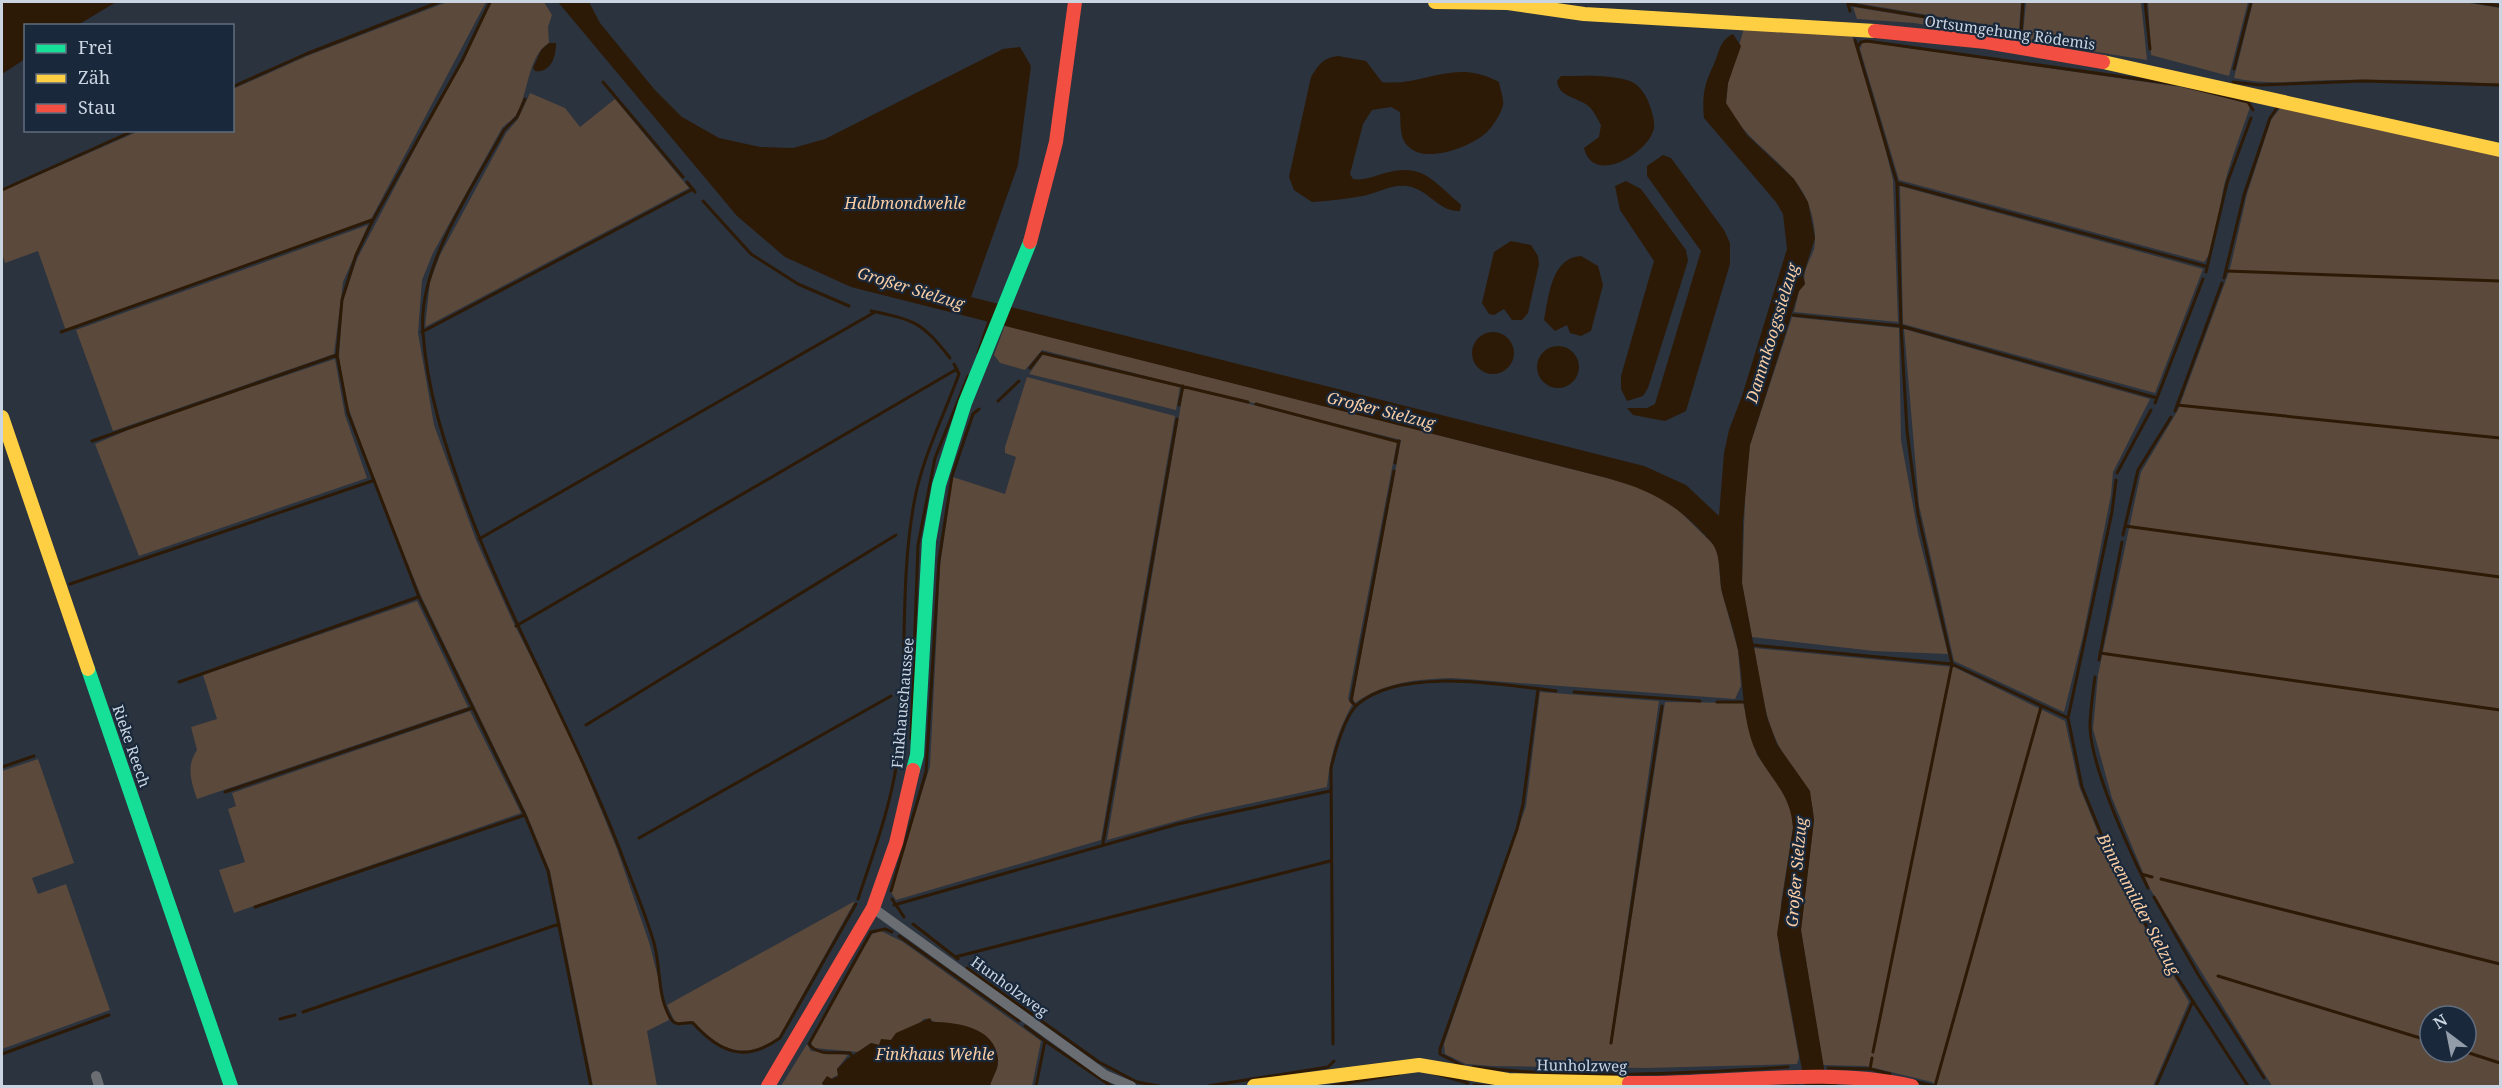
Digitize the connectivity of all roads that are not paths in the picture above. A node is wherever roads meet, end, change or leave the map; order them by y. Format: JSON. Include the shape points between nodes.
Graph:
{"nodes":[{"id":1,"x":1075,"y":2,"type":"edge"},
{"id":2,"x":1435,"y":2,"type":"edge"},
{"id":3,"x":2500,"y":150,"type":"edge"},
{"id":4,"x":2,"y":417,"type":"edge"},
{"id":5,"x":873,"y":908,"type":"junction"},
{"id":6,"x":1508,"y":1083,"type":"edge"},
{"id":7,"x":231,"y":1086,"type":"edge"},
{"id":8,"x":768,"y":1086,"type":"edge"},
{"id":9,"x":1131,"y":1086,"type":"edge"},
{"id":10,"x":1254,"y":1086,"type":"edge"},
{"id":11,"x":1912,"y":1086,"type":"edge"}],
"edges":[{"from":1,"to":5,"type":"street","name":"Finkhauschaussee","via":[[1056,142],[1033,235],[965,403],[939,484],[929,541],[916,755],[896,843]]},
{"from":2,"to":3,"type":"street","name":"Ortsumgehung Rödemis","via":[[1508,3],[1618,16],[1840,28],[1986,42],[2134,68]]},
{"from":4,"to":7,"type":"street","name":"Rieke Reech"},
{"from":5,"to":8,"type":"street","name":"Finkhauschaussee"},
{"from":5,"to":9,"type":"street","name":"Hunholzweg","via":[[1105,1075]]},
{"from":6,"to":10,"type":"street","name":"Hunholzweg","via":[[1419,1065]]},
{"from":6,"to":11,"type":"street","name":"Hunholzweg","via":[[1828,1078],[1886,1080]]}]}
